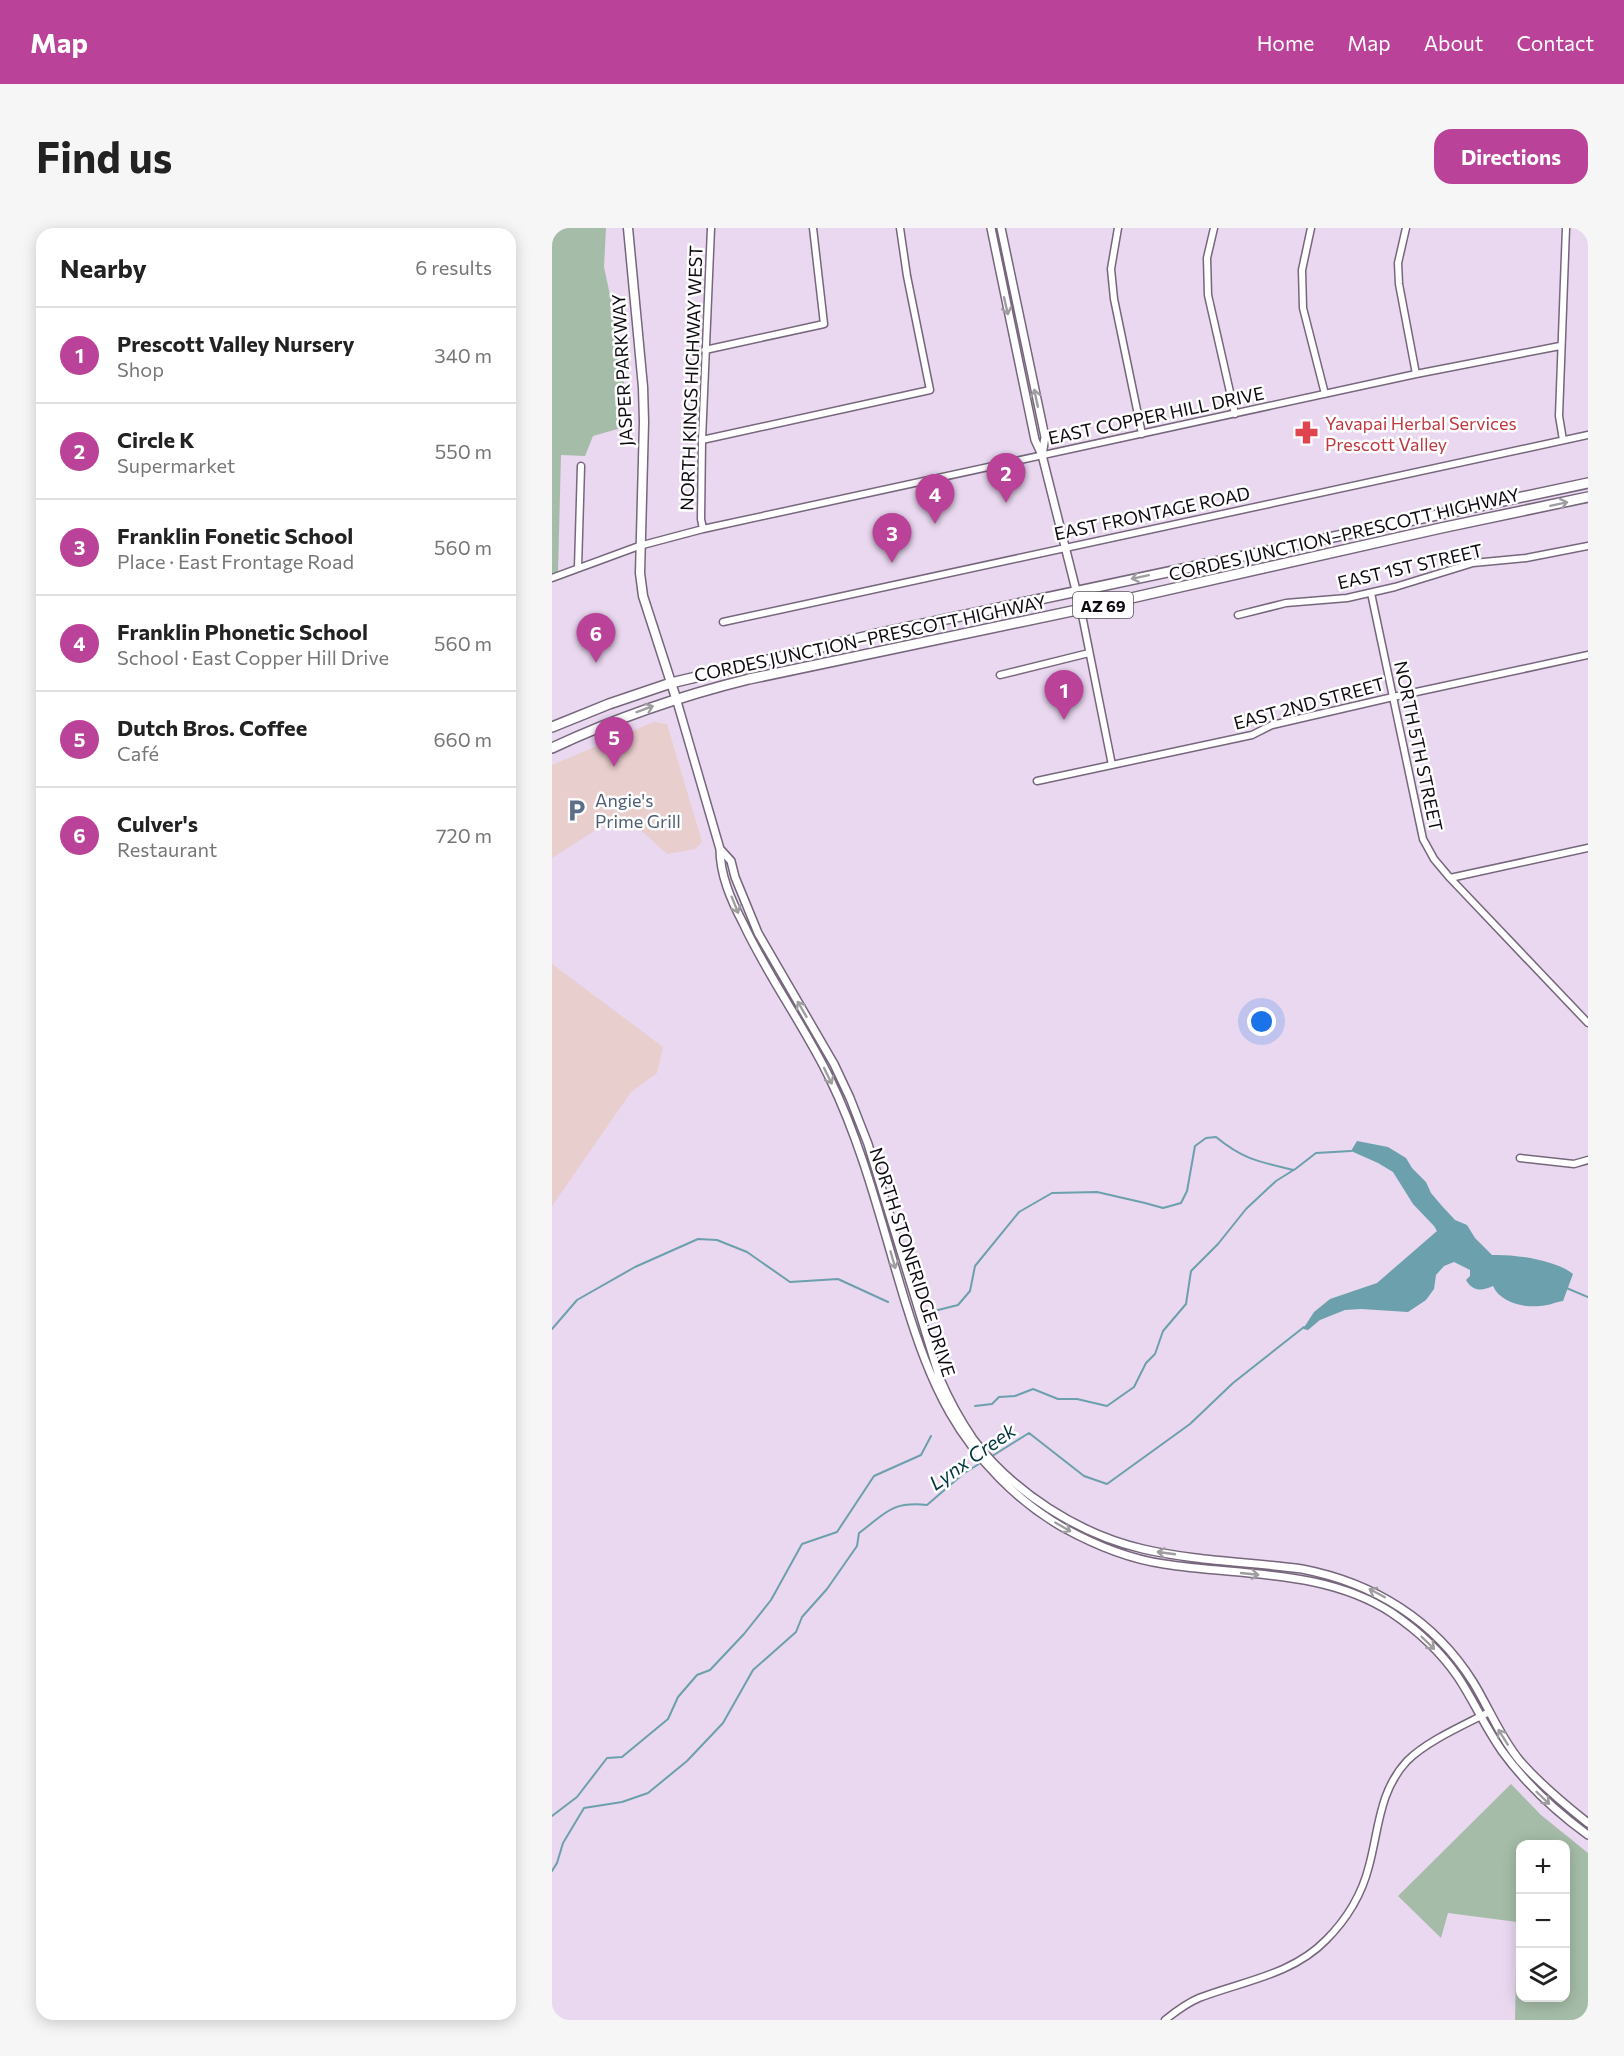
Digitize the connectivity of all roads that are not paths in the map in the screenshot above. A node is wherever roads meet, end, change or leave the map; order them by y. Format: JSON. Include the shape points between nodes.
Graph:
{"nodes":[{"id":1,"x":628,"y":228,"type":"edge"},
{"id":2,"x":711,"y":228,"type":"edge"},
{"id":3,"x":813,"y":228,"type":"edge"},
{"id":4,"x":900,"y":228,"type":"edge"},
{"id":5,"x":991,"y":228,"type":"edge"},
{"id":6,"x":1001,"y":228,"type":"edge"},
{"id":7,"x":1118,"y":228,"type":"edge"},
{"id":8,"x":1214,"y":228,"type":"edge"},
{"id":9,"x":1311,"y":228,"type":"edge"},
{"id":10,"x":1406,"y":228,"type":"edge"},
{"id":11,"x":1566,"y":228,"type":"edge"},
{"id":12,"x":1010,"y":279,"type":"junction"},
{"id":13,"x":1001,"y":281,"type":"junction"},
{"id":14,"x":1560,"y":346,"type":"junction"},
{"id":15,"x":705,"y":350,"type":"junction"},
{"id":16,"x":1416,"y":374,"type":"junction"},
{"id":17,"x":1325,"y":394,"type":"junction"},
{"id":18,"x":1235,"y":414,"type":"junction"},
{"id":19,"x":1142,"y":434,"type":"junction"},
{"id":20,"x":1588,"y":435,"type":"edge"},
{"id":21,"x":702,"y":440,"type":"junction"},
{"id":22,"x":1563,"y":440,"type":"junction"},
{"id":23,"x":1042,"y":455,"type":"junction"},
{"id":24,"x":581,"y":466,"type":"dead end"},
{"id":25,"x":1588,"y":483,"type":"edge"},
{"id":26,"x":1588,"y":497,"type":"edge"},
{"id":27,"x":703,"y":529,"type":"junction"},
{"id":28,"x":639,"y":546,"type":"junction"},
{"id":29,"x":1588,"y":546,"type":"edge"},
{"id":30,"x":1065,"y":547,"type":"junction"},
{"id":31,"x":578,"y":568,"type":"junction"},
{"id":32,"x":552,"y":578,"type":"edge"},
{"id":33,"x":1076,"y":591,"type":"junction"},
{"id":34,"x":1371,"y":593,"type":"junction"},
{"id":35,"x":1081,"y":610,"type":"junction"},
{"id":36,"x":1238,"y":615,"type":"dead end"},
{"id":37,"x":723,"y":622,"type":"dead end"},
{"id":38,"x":1089,"y":653,"type":"junction"},
{"id":39,"x":1588,"y":655,"type":"edge"},
{"id":40,"x":1000,"y":675,"type":"dead end"},
{"id":41,"x":671,"y":683,"type":"junction"},
{"id":42,"x":1393,"y":697,"type":"junction"},
{"id":43,"x":676,"y":698,"type":"junction"},
{"id":44,"x":552,"y":728,"type":"edge"},
{"id":45,"x":552,"y":748,"type":"edge"},
{"id":46,"x":1112,"y":765,"type":"junction"},
{"id":47,"x":1038,"y":781,"type":"dead end"},
{"id":48,"x":1588,"y":848,"type":"edge"},
{"id":49,"x":720,"y":849,"type":"junction"},
{"id":50,"x":1450,"y":878,"type":"junction"},
{"id":51,"x":1588,"y":1023,"type":"edge"},
{"id":52,"x":1520,"y":1158,"type":"dead end"},
{"id":53,"x":1588,"y":1160,"type":"edge"},
{"id":54,"x":967,"y":1435,"type":"junction"},
{"id":55,"x":1003,"y":1476,"type":"junction"},
{"id":56,"x":1489,"y":1712,"type":"junction"},
{"id":57,"x":1479,"y":1717,"type":"junction"},
{"id":58,"x":1588,"y":1822,"type":"edge"},
{"id":59,"x":1588,"y":1835,"type":"edge"},
{"id":60,"x":1175,"y":2013,"type":"junction"},
{"id":61,"x":1165,"y":2020,"type":"edge"},
{"id":62,"x":1180,"y":2020,"type":"edge"}],
"edges":[{"from":1,"to":28,"type":"main road","name":"JASPER PARKWAY","via":[[643,387]]},
{"from":2,"to":15,"type":"street","name":"NORTH KINGS HIGHWAY WEST"},
{"from":3,"to":15,"type":"street","via":[[825,324]]},
{"from":4,"to":21,"type":"street","via":[[930,390]]},
{"from":5,"to":13,"type":"street"},
{"from":6,"to":12,"type":"street"},
{"from":7,"to":19,"type":"street","via":[[1111,269],[1114,299]]},
{"from":8,"to":18,"type":"street","via":[[1208,258],[1208,295]]},
{"from":9,"to":17,"type":"street","via":[[1302,270],[1303,308]]},
{"from":10,"to":16,"type":"street","via":[[1398,263],[1399,284]]},
{"from":11,"to":14,"type":"street"},
{"from":12,"to":13,"type":"street"},
{"from":23,"to":12,"type":"street","one_way":true,"via":[[1045,437]]},
{"from":13,"to":23,"type":"street","one_way":true,"via":[[1035,440]]},
{"from":14,"to":16,"type":"street","name":"EAST COPPER HILL DRIVE"},
{"from":14,"to":22,"type":"street","via":[[1559,416]]},
{"from":15,"to":21,"type":"street","name":"NORTH KINGS HIGHWAY WEST"},
{"from":16,"to":17,"type":"street","name":"EAST COPPER HILL DRIVE"},
{"from":17,"to":18,"type":"street","name":"EAST COPPER HILL DRIVE"},
{"from":18,"to":19,"type":"street","name":"EAST COPPER HILL DRIVE"},
{"from":19,"to":23,"type":"street","name":"EAST COPPER HILL DRIVE"},
{"from":20,"to":22,"type":"street","name":"EAST FRONTAGE ROAD"},
{"from":21,"to":27,"type":"street","name":"NORTH KINGS HIGHWAY WEST"},
{"from":22,"to":30,"type":"street","name":"EAST FRONTAGE ROAD"},
{"from":23,"to":27,"type":"street","name":"EAST COPPER HILL DRIVE"},
{"from":23,"to":30,"type":"street"},
{"from":24,"to":31,"type":"street"},
{"from":25,"to":33,"type":"main road","name":"CORDES JUNCTION–PRESCOTT HIGHWAY","number":"AZ 69","one_way":true},
{"from":35,"to":26,"type":"main road","name":"CORDES JUNCTION–PRESCOTT HIGHWAY","number":"AZ 69","one_way":true},
{"from":27,"to":28,"type":"street","name":"EAST COPPER HILL DRIVE"},
{"from":28,"to":31,"type":"street","name":"EAST COPPER HILL DRIVE"},
{"from":28,"to":41,"type":"main road","name":"NORTH STONERIDGE DRIVE","via":[[644,596]]},
{"from":29,"to":34,"type":"street","name":"EAST 1ST STREET","via":[[1473,563]]},
{"from":30,"to":33,"type":"street"},
{"from":30,"to":37,"type":"street","name":"EAST FRONTAGE ROAD"},
{"from":31,"to":32,"type":"street","name":"EAST COPPER HILL DRIVE"},
{"from":33,"to":35,"type":"street"},
{"from":33,"to":41,"type":"main road","name":"CORDES JUNCTION–PRESCOTT HIGHWAY","number":"AZ 69"},
{"from":34,"to":36,"type":"street","name":"EAST 1ST STREET","via":[[1286,603]]},
{"from":34,"to":42,"type":"street","name":"NORTH 5TH STREET"},
{"from":35,"to":38,"type":"street"},
{"from":35,"to":43,"type":"main road","name":"CORDES JUNCTION–PRESCOTT HIGHWAY","number":"AZ 69"},
{"from":38,"to":40,"type":"street"},
{"from":38,"to":46,"type":"street"},
{"from":39,"to":42,"type":"street","name":"EAST 2ND STREET"},
{"from":41,"to":43,"type":"main road","name":"NORTH STONERIDGE DRIVE"},
{"from":41,"to":44,"type":"main road","name":"CORDES JUNCTION–PRESCOTT HIGHWAY","number":"AZ 69"},
{"from":42,"to":46,"type":"street","name":"EAST 2ND STREET","via":[[1272,725],[1252,735]]},
{"from":42,"to":50,"type":"street","name":"NORTH 5TH STREET","via":[[1423,839]]},
{"from":45,"to":43,"type":"main road","name":"CORDES JUNCTION–PRESCOTT HIGHWAY","number":"AZ 69","one_way":true},
{"from":43,"to":49,"type":"street","name":"NORTH STONERIDGE DRIVE"},
{"from":46,"to":47,"type":"street","name":"EAST 2ND STREET"},
{"from":48,"to":50,"type":"street"},
{"from":54,"to":49,"type":"street","name":"NORTH STONERIDGE DRIVE","one_way":true,"via":[[940,1379],[868,1144],[850,1098],[758,933],[731,861]]},
{"from":49,"to":54,"type":"street","name":"NORTH STONERIDGE DRIVE","one_way":true,"via":[[720,864],[736,909],[763,964],[822,1063],[848,1121],[923,1356]]},
{"from":50,"to":51,"type":"street","name":"NORTH 5TH STREET"},
{"from":52,"to":53,"type":"street","via":[[1574,1164]]},
{"from":54,"to":55,"type":"street","name":"NORTH STONERIDGE DRIVE","via":[[988,1467]]},
{"from":56,"to":55,"type":"street","name":"NORTH STONERIDGE DRIVE","one_way":true,"via":[[1445,1645],[1412,1615],[1373,1591],[1337,1576],[1302,1569],[1142,1549],[1059,1514]]},
{"from":55,"to":57,"type":"street","name":"NORTH STONERIDGE DRIVE","one_way":true,"via":[[1048,1517],[1108,1549],[1162,1564],[1311,1581],[1378,1605],[1439,1653],[1457,1676]]},
{"from":56,"to":57,"type":"street"},
{"from":58,"to":56,"type":"street","name":"NORTH STONERIDGE DRIVE","one_way":true,"via":[[1562,1803],[1520,1761]]},
{"from":57,"to":59,"type":"street","name":"NORTH STONERIDGE DRIVE","one_way":true,"via":[[1528,1783]]},
{"from":57,"to":60,"type":"street","via":[[1428,1745],[1408,1760],[1392,1780],[1383,1799],[1369,1868],[1358,1895],[1342,1923],[1324,1942],[1302,1960],[1276,1973],[1197,1999]]},
{"from":60,"to":61,"type":"street"},
{"from":60,"to":62,"type":"street"}]}
